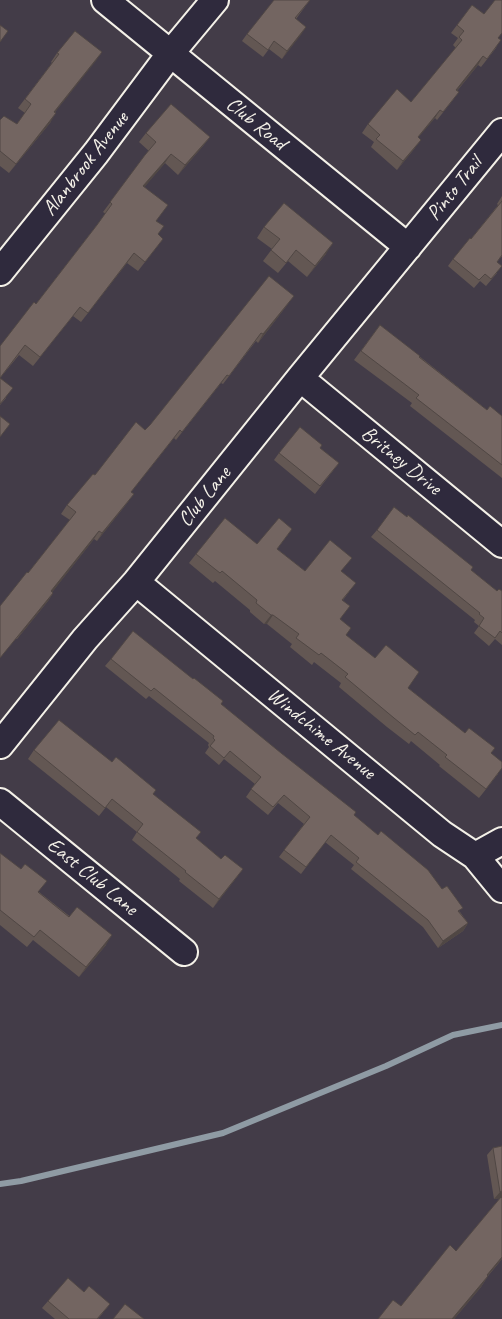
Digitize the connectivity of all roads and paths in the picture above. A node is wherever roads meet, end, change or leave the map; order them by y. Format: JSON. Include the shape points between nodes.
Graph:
{"nodes":[{"id":1,"x":105,"y":0,"type":"edge"},
{"id":2,"x":215,"y":0,"type":"edge"},
{"id":3,"x":170,"y":54,"type":"junction"},
{"id":4,"x":502,"y":132,"type":"edge"},
{"id":5,"x":408,"y":247,"type":"junction"},
{"id":6,"x":0,"y":272,"type":"edge"},
{"id":7,"x":300,"y":378,"type":"junction"},
{"id":8,"x":502,"y":544,"type":"edge"},
{"id":9,"x":136,"y":582,"type":"junction"},
{"id":10,"x":0,"y":745,"type":"edge"},
{"id":11,"x":0,"y":802,"type":"edge"},
{"id":12,"x":502,"y":841,"type":"edge"},
{"id":13,"x":475,"y":856,"type":"junction"},
{"id":14,"x":502,"y":888,"type":"edge"},
{"id":15,"x":184,"y":952,"type":"dead end"}],
"edges":[{"from":1,"to":3,"type":"street","name":"Club Road"},
{"from":2,"to":3,"type":"street","name":"Alanbrook Avenue"},
{"from":3,"to":5,"type":"street","name":"Club Road"},
{"from":3,"to":6,"type":"street","name":"Alanbrook Avenue","via":[[96,153]]},
{"from":4,"to":5,"type":"street","name":"Pinto Trail"},
{"from":5,"to":7,"type":"street","name":"Club Lane"},
{"from":7,"to":8,"type":"street","name":"Britney Drive"},
{"from":7,"to":9,"type":"street","name":"Club Lane"},
{"from":9,"to":10,"type":"street","name":"Club Lane","via":[[85,639]]},
{"from":9,"to":13,"type":"street","name":"Windchime Avenue","via":[[442,834]]},
{"from":11,"to":15,"type":"street","name":"East Club Lane"},
{"from":12,"to":13,"type":"street"},
{"from":13,"to":14,"type":"street","name":"Windchime Avenue"}]}
